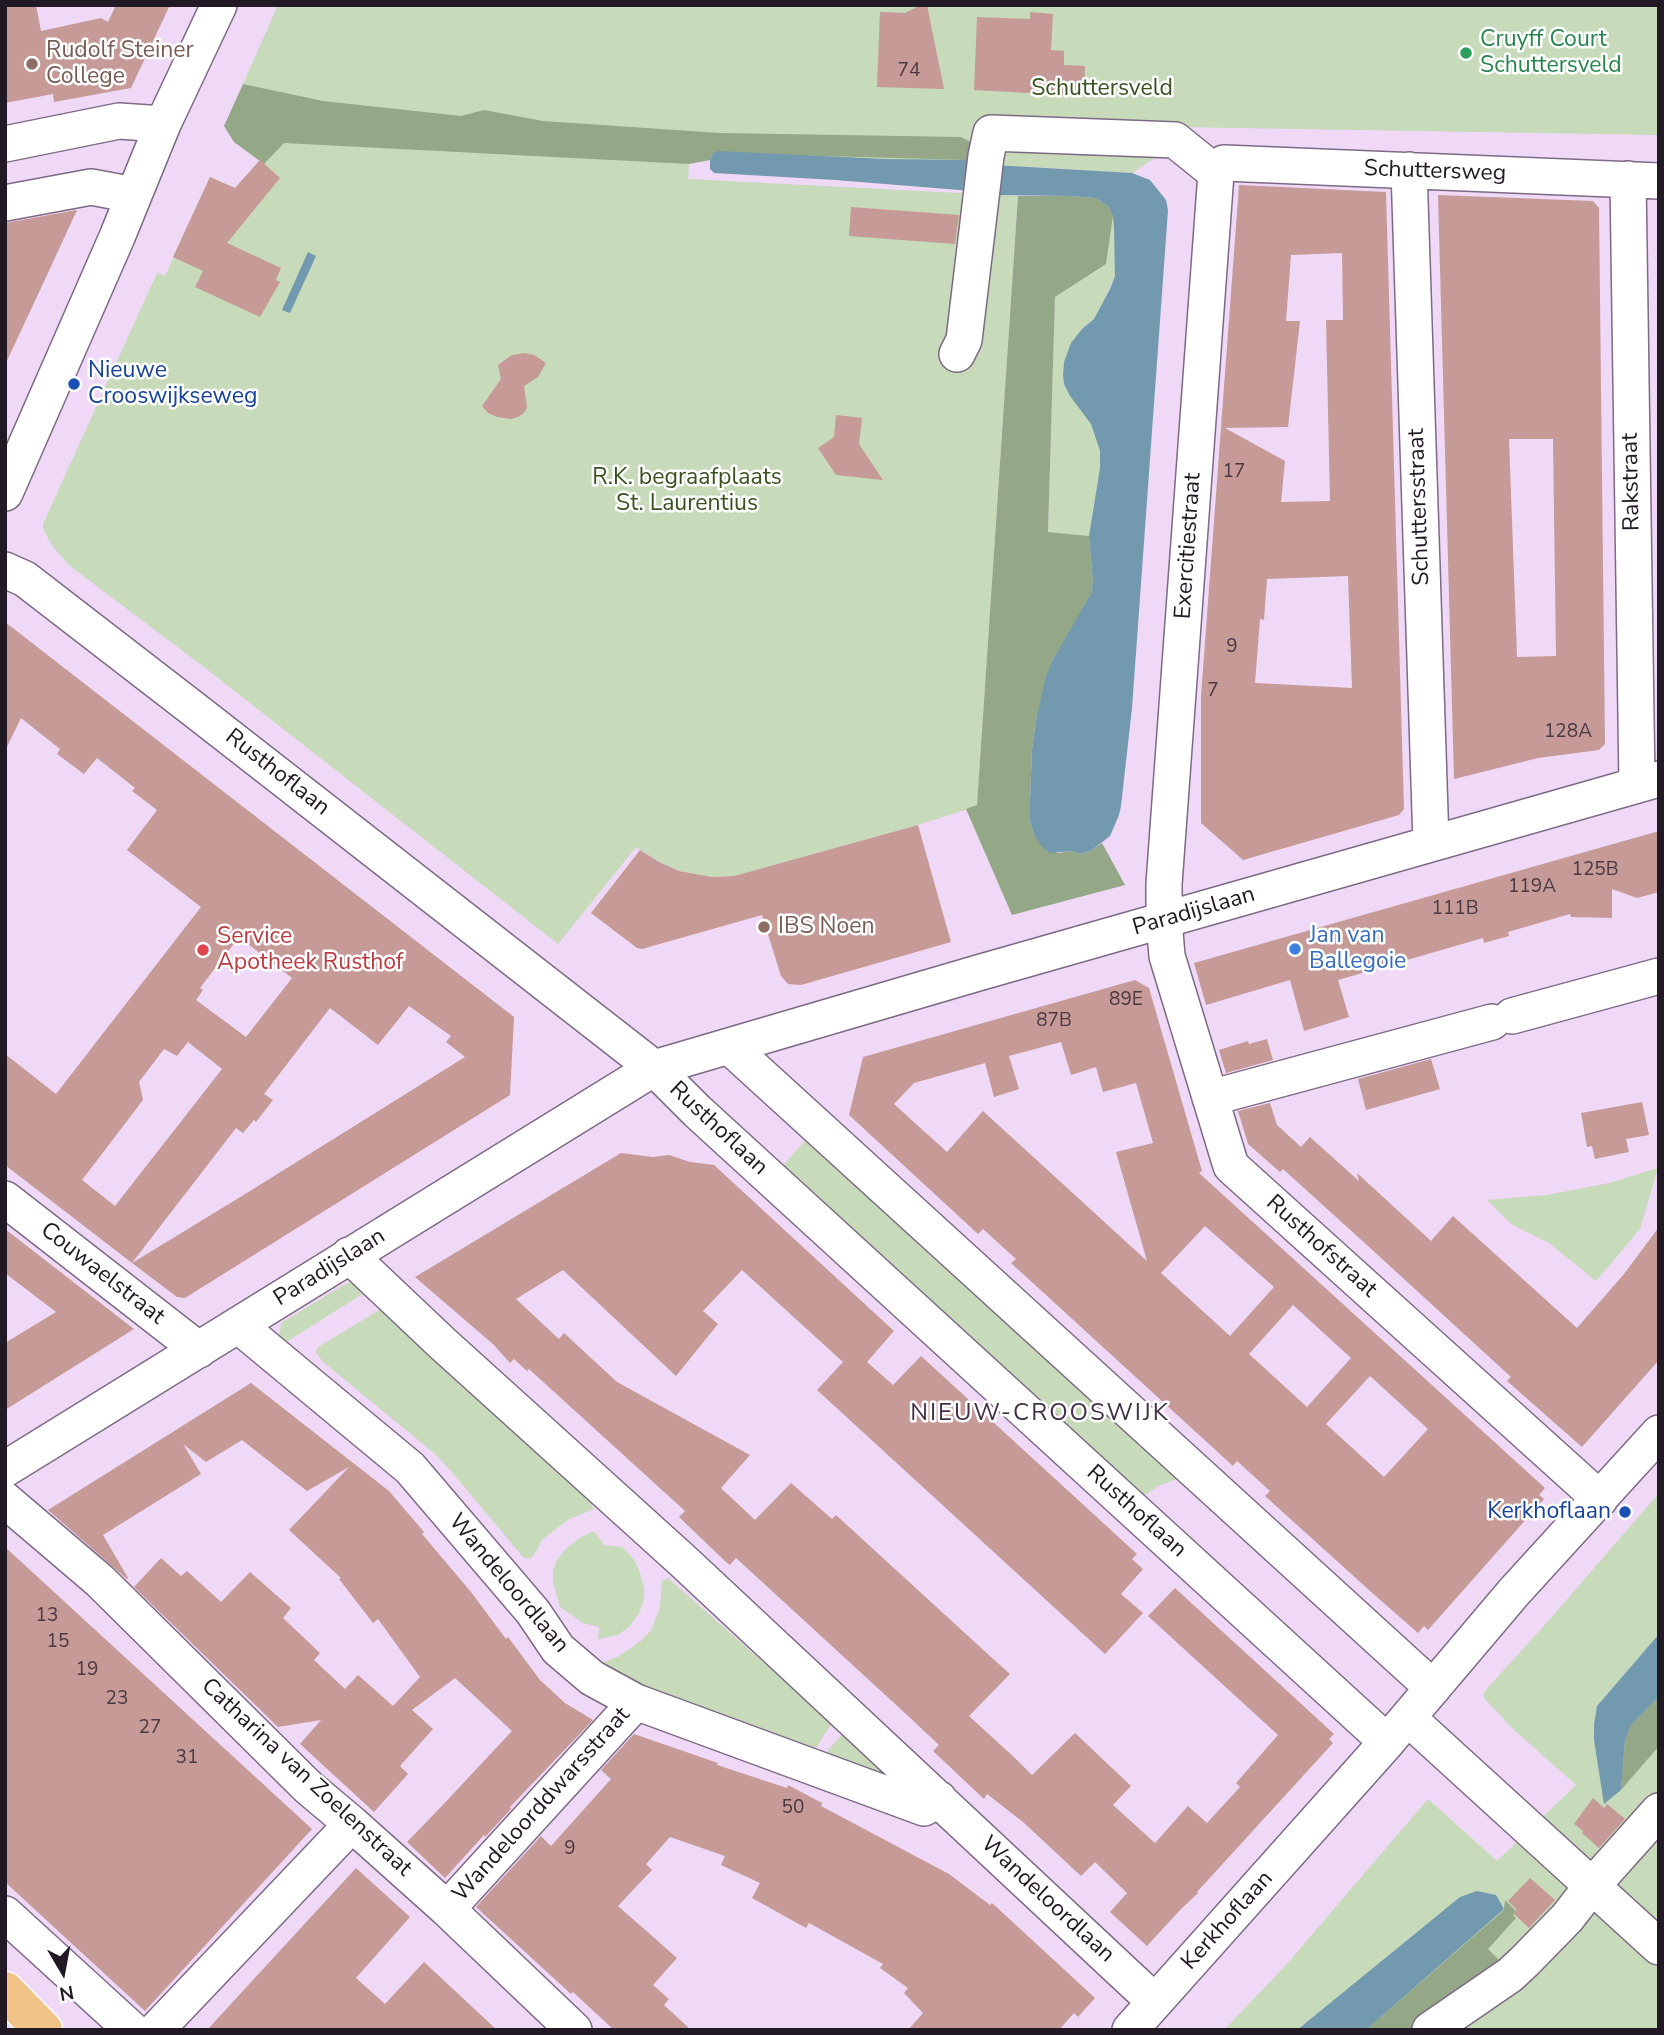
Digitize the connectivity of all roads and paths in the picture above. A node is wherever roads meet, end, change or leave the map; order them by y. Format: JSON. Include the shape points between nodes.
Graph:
{"nodes":[{"id":1,"x":219,"y":5,"type":"edge"},
{"id":2,"x":163,"y":124,"type":"junction"},
{"id":3,"x":5,"y":144,"type":"edge"},
{"id":4,"x":1409,"y":170,"type":"junction"},
{"id":5,"x":1216,"y":173,"type":"junction"},
{"id":6,"x":1644,"y":180,"type":"edge"},
{"id":7,"x":134,"y":195,"type":"junction"},
{"id":8,"x":5,"y":203,"type":"edge"},
{"id":9,"x":957,"y":354,"type":"dead end"},
{"id":10,"x":5,"y":493,"type":"edge"},
{"id":11,"x":5,"y":570,"type":"edge"},
{"id":12,"x":1648,"y":782,"type":"edge"},
{"id":13,"x":1431,"y":843,"type":"junction"},
{"id":14,"x":1164,"y":920,"type":"junction"},
{"id":15,"x":1659,"y":976,"type":"edge"},
{"id":16,"x":729,"y":1046,"type":"junction"},
{"id":17,"x":654,"y":1068,"type":"junction"},
{"id":18,"x":1210,"y":1098,"type":"junction"},
{"id":19,"x":5,"y":1199,"type":"edge"},
{"id":20,"x":349,"y":1255,"type":"junction"},
{"id":21,"x":239,"y":1326,"type":"junction"},
{"id":22,"x":199,"y":1350,"type":"junction"},
{"id":23,"x":1659,"y":1433,"type":"edge"},
{"id":24,"x":5,"y":1469,"type":"edge"},
{"id":25,"x":1600,"y":1499,"type":"junction"},
{"id":26,"x":5,"y":1500,"type":"edge"},
{"id":27,"x":1433,"y":1688,"type":"junction"},
{"id":28,"x":636,"y":1702,"type":"junction"},
{"id":29,"x":1397,"y":1730,"type":"junction"},
{"id":30,"x":939,"y":1799,"type":"junction"},
{"id":31,"x":1659,"y":1811,"type":"edge"},
{"id":32,"x":352,"y":1824,"type":"junction"},
{"id":33,"x":1592,"y":1886,"type":"junction"},
{"id":34,"x":447,"y":1909,"type":"junction"},
{"id":35,"x":5,"y":1914,"type":"edge"},
{"id":36,"x":1659,"y":1947,"type":"edge"},
{"id":37,"x":5,"y":1991,"type":"edge"},
{"id":38,"x":1155,"y":2001,"type":"junction"},
{"id":39,"x":43,"y":2030,"type":"edge"},
{"id":40,"x":132,"y":2030,"type":"edge"},
{"id":41,"x":156,"y":2030,"type":"edge"},
{"id":42,"x":574,"y":2030,"type":"edge"},
{"id":43,"x":1130,"y":2030,"type":"edge"},
{"id":44,"x":1430,"y":2030,"type":"edge"}],
"edges":[{"from":1,"to":2,"type":"street"},
{"from":2,"to":3,"type":"street","via":[[119,121]]},
{"from":2,"to":7,"type":"street"},
{"from":4,"to":5,"type":"street","name":"Schuttersweg","via":[[1224,163]]},
{"from":4,"to":6,"type":"street","name":"Schuttersweg"},
{"from":4,"to":13,"type":"street","name":"Schuttersstraat"},
{"from":5,"to":9,"type":"street","via":[[1175,139],[991,132],[964,340]]},
{"from":5,"to":14,"type":"street","name":"Exercitiestraat"},
{"from":6,"to":12,"type":"street","name":"Rakstraat"},
{"from":7,"to":8,"type":"street","via":[[91,187]]},
{"from":7,"to":10,"type":"street"},
{"from":11,"to":17,"type":"street","name":"Rusthoflaan","via":[[25,579],[175,694]]},
{"from":12,"to":13,"type":"street","name":"Paradijslaan"},
{"from":13,"to":14,"type":"street","name":"Paradijslaan"},
{"from":14,"to":16,"type":"street","name":"Paradijslaan"},
{"from":14,"to":18,"type":"street","name":"Rusthofstraat","via":[[1167,956]]},
{"from":15,"to":18,"type":"street"},
{"from":16,"to":17,"type":"street","name":"Paradijslaan"},
{"from":16,"to":27,"type":"street"},
{"from":17,"to":20,"type":"street","name":"Paradijslaan"},
{"from":17,"to":29,"type":"street","name":"Rusthoflaan","via":[[707,1120]]},
{"from":18,"to":25,"type":"street","name":"Rusthofstraat","via":[[1231,1166]]},
{"from":19,"to":22,"type":"street","name":"Couwaelstraat"},
{"from":20,"to":21,"type":"street","name":"Paradijslaan"},
{"from":20,"to":30,"type":"street","name":"Wandeloordlaan"},
{"from":21,"to":22,"type":"street","name":"Paradijslaan"},
{"from":21,"to":28,"type":"street","name":"Wandeloordlaan","via":[[410,1468],[533,1612],[558,1649],[592,1678]]},
{"from":22,"to":24,"type":"street","name":"Paradijslaan"},
{"from":23,"to":25,"type":"street","name":"Kerkhoflaan"},
{"from":25,"to":27,"type":"street","name":"Kerkhoflaan"},
{"from":26,"to":32,"type":"street","name":"Catharina van Zoelenstraat","via":[[100,1581],[308,1787]]},
{"from":27,"to":29,"type":"street","name":"Kerkhoflaan"},
{"from":28,"to":30,"type":"street","name":"Wandeloordlaan","via":[[924,1808]]},
{"from":28,"to":34,"type":"street","name":"Wandeloorddwarsstraat"},
{"from":29,"to":33,"type":"street","name":"Rusthoflaan"},
{"from":29,"to":38,"type":"street","name":"Kerkhoflaan"},
{"from":30,"to":38,"type":"street","name":"Wandeloordlaan"},
{"from":31,"to":33,"type":"street"},
{"from":32,"to":34,"type":"street","name":"Catharina van Zoelenstraat"},
{"from":32,"to":41,"type":"street"},
{"from":33,"to":36,"type":"street","name":"Rusthoflaan"},
{"from":33,"to":44,"type":"street","via":[[1510,1975]]},
{"from":34,"to":42,"type":"street","name":"Catharina van Zoelenstraat"},
{"from":35,"to":40,"type":"street"},
{"from":37,"to":39,"type":"main road"},
{"from":38,"to":43,"type":"street","name":"Kerkhoflaan"}]}
